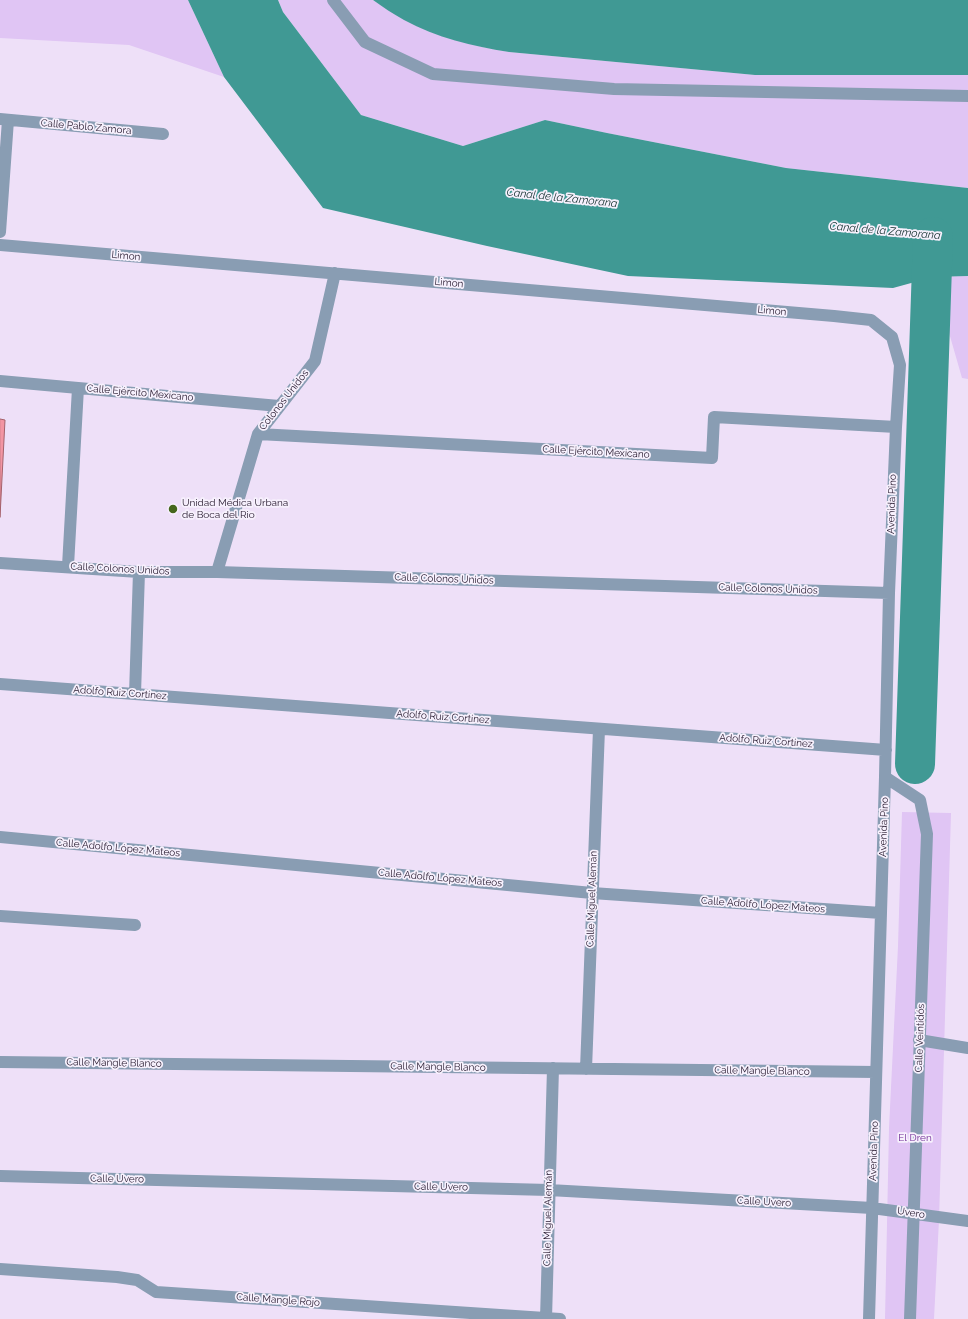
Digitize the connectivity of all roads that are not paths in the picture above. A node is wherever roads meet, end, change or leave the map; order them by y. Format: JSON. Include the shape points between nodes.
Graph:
{"nodes":[{"id":1,"x":333,"y":0,"type":"edge"},
{"id":2,"x":968,"y":96,"type":"edge"},
{"id":3,"x":4,"y":119,"type":"edge"},
{"id":4,"x":163,"y":134,"type":"dead end"},
{"id":5,"x":0,"y":232,"type":"edge"},
{"id":6,"x":0,"y":245,"type":"edge"},
{"id":7,"x":336,"y":273,"type":"junction"},
{"id":8,"x":892,"y":337,"type":"joint"},
{"id":9,"x":0,"y":381,"type":"edge"},
{"id":10,"x":78,"y":388,"type":"junction"},
{"id":11,"x":279,"y":406,"type":"junction"},
{"id":12,"x":896,"y":428,"type":"junction"},
{"id":13,"x":258,"y":434,"type":"junction"},
{"id":14,"x":0,"y":563,"type":"edge"},
{"id":15,"x":68,"y":566,"type":"junction"},
{"id":16,"x":139,"y":572,"type":"junction"},
{"id":17,"x":217,"y":572,"type":"junction"},
{"id":18,"x":889,"y":593,"type":"junction"},
{"id":19,"x":0,"y":684,"type":"edge"},
{"id":20,"x":135,"y":694,"type":"junction"},
{"id":21,"x":599,"y":729,"type":"junction"},
{"id":22,"x":886,"y":750,"type":"junction"},
{"id":23,"x":886,"y":777,"type":"junction"},
{"id":24,"x":0,"y":837,"type":"edge"},
{"id":25,"x":592,"y":893,"type":"junction"},
{"id":26,"x":881,"y":913,"type":"junction"},
{"id":27,"x":0,"y":916,"type":"edge"},
{"id":28,"x":135,"y":926,"type":"dead end"},
{"id":29,"x":919,"y":1040,"type":"junction"},
{"id":30,"x":968,"y":1048,"type":"edge"},
{"id":31,"x":0,"y":1062,"type":"edge"},
{"id":32,"x":552,"y":1068,"type":"junction"},
{"id":33,"x":586,"y":1069,"type":"junction"},
{"id":34,"x":876,"y":1072,"type":"junction"},
{"id":35,"x":0,"y":1176,"type":"edge"},
{"id":36,"x":549,"y":1190,"type":"junction"},
{"id":37,"x":877,"y":1208,"type":"junction"},
{"id":38,"x":968,"y":1221,"type":"edge"},
{"id":39,"x":0,"y":1269,"type":"edge"},
{"id":40,"x":546,"y":1318,"type":"edge"},
{"id":41,"x":560,"y":1319,"type":"edge"},
{"id":42,"x":869,"y":1319,"type":"edge"},
{"id":43,"x":910,"y":1319,"type":"edge"}],
"edges":[{"from":1,"to":2,"type":"street","via":[[365,42],[432,74],[614,89]]},
{"from":3,"to":4,"type":"street","name":"Calle Pablo Zamora"},
{"from":3,"to":5,"type":"street","name":"Calle Pablo Zamora"},
{"from":6,"to":7,"type":"street","name":"Limon"},
{"from":7,"to":8,"type":"street","name":"Limon","via":[[871,320]]},
{"from":7,"to":11,"type":"street","name":"Colonos Unidos","via":[[315,361]]},
{"from":8,"to":12,"type":"street","name":"Avenida Pino","via":[[900,365]]},
{"from":9,"to":10,"type":"street","name":"Calle Ejército Mexicano"},
{"from":10,"to":11,"type":"street","name":"Calle Ejército Mexicano"},
{"from":10,"to":15,"type":"street"},
{"from":11,"to":13,"type":"street","name":"Colonos Unidos"},
{"from":12,"to":13,"type":"street","name":"Calle Ejército Mexicano","via":[[714,417],[712,458]]},
{"from":12,"to":18,"type":"street","name":"Avenida Pino"},
{"from":13,"to":17,"type":"street","name":"Colonos Unidos"},
{"from":14,"to":15,"type":"street","name":"Calle Colonos Unidos"},
{"from":15,"to":16,"type":"street","name":"Calle Colonos Unidos"},
{"from":16,"to":17,"type":"street","name":"Calle Colonos Unidos"},
{"from":16,"to":20,"type":"street"},
{"from":17,"to":18,"type":"street","name":"Calle Colonos Unidos"},
{"from":18,"to":22,"type":"street","name":"Avenida Pino"},
{"from":19,"to":20,"type":"street","name":"Adolfo Ruiz Cortinez"},
{"from":20,"to":21,"type":"street","name":"Adolfo Ruiz Cortinez"},
{"from":21,"to":22,"type":"street","name":"Adolfo Ruiz Cortinez"},
{"from":21,"to":25,"type":"street","name":"Calle Miguel Alemán"},
{"from":22,"to":23,"type":"street","name":"Avenida Pino"},
{"from":23,"to":26,"type":"street","name":"Avenida Pino"},
{"from":23,"to":29,"type":"street","name":"Calle Veintidós","via":[[920,800],[926,834]]},
{"from":24,"to":25,"type":"street","name":"Calle Adolfo López Mateos"},
{"from":25,"to":26,"type":"street","name":"Calle Adolfo López Mateos"},
{"from":25,"to":33,"type":"street","name":"Calle Miguel Alemán"},
{"from":26,"to":34,"type":"street","name":"Avenida Pino"},
{"from":27,"to":28,"type":"street"},
{"from":29,"to":30,"type":"street"},
{"from":29,"to":43,"type":"street","name":"Calle Veintidós"},
{"from":31,"to":32,"type":"street","name":"Calle Mangle Blanco"},
{"from":32,"to":33,"type":"street","name":"Calle Mangle Blanco"},
{"from":32,"to":36,"type":"street","name":"Calle Miguel Alemán"},
{"from":33,"to":34,"type":"street","name":"Calle Mangle Blanco"},
{"from":34,"to":37,"type":"street","name":"Avenida Pino"},
{"from":35,"to":36,"type":"street","name":"Calle Uvero"},
{"from":36,"to":37,"type":"street","name":"Calle Uvero"},
{"from":36,"to":40,"type":"street","name":"Calle Miguel Alemán"},
{"from":37,"to":38,"type":"street","name":"Uvero"},
{"from":37,"to":42,"type":"street","name":"Avenida Pino"},
{"from":39,"to":40,"type":"street","name":"Calle Mangle Rojo","via":[[117,1277],[137,1280],[156,1292]]},
{"from":40,"to":41,"type":"street","name":"Calle Mangle Rojo"}]}
